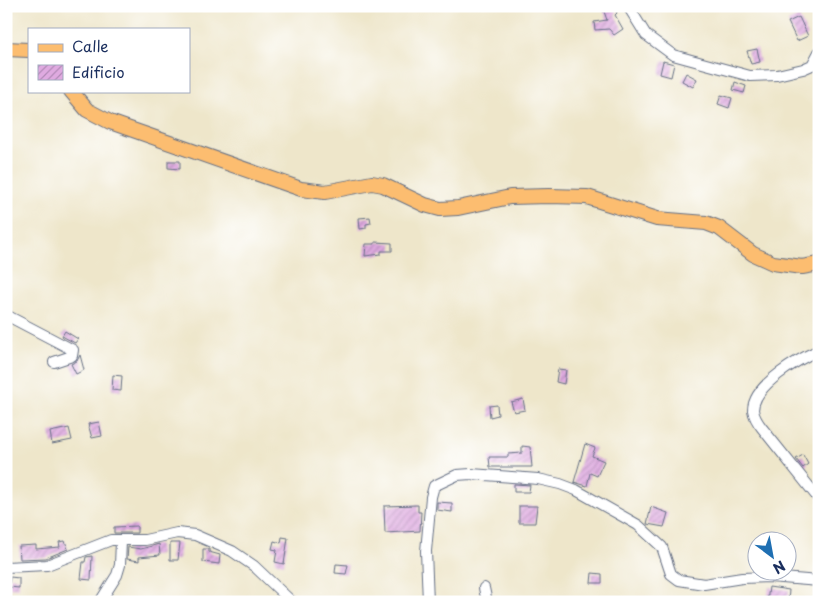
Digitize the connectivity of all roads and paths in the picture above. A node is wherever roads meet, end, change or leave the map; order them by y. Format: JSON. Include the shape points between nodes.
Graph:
{"nodes":[{"id":1,"x":628,"y":6,"type":"edge"},
{"id":2,"x":6,"y":49,"type":"edge"},
{"id":3,"x":28,"y":50,"type":"edge"},
{"id":4,"x":819,"y":52,"type":"edge"},
{"id":5,"x":72,"y":92,"type":"edge"},
{"id":6,"x":819,"y":264,"type":"edge"},
{"id":7,"x":6,"y":315,"type":"edge"},
{"id":8,"x":819,"y":350,"type":"edge"},
{"id":9,"x":54,"y":362,"type":"dead end"},
{"id":10,"x":819,"y":499,"type":"edge"},
{"id":11,"x":121,"y":540,"type":"junction"},
{"id":12,"x":6,"y":567,"type":"edge"},
{"id":13,"x":819,"y":581,"type":"edge"},
{"id":14,"x":484,"y":588,"type":"dead end"},
{"id":15,"x":100,"y":602,"type":"edge"},
{"id":16,"x":292,"y":602,"type":"edge"},
{"id":17,"x":428,"y":602,"type":"edge"},
{"id":18,"x":487,"y":602,"type":"edge"}],
"edges":[{"from":1,"to":4,"type":"street","via":[[646,35],[673,55],[750,76],[777,75],[803,69],[812,65]]},
{"from":2,"to":3,"type":"main road"},
{"from":5,"to":6,"type":"main road","via":[[87,110],[110,122],[301,188],[325,192],[372,183],[384,184],[424,205],[440,209],[510,197],[587,197],[657,219],[706,223],[773,263],[802,267]]},
{"from":7,"to":9,"type":"street","via":[[72,350],[72,356]]},
{"from":8,"to":10,"type":"street","via":[[781,371],[758,396],[753,409],[756,420]]},
{"from":11,"to":12,"type":"street","via":[[104,542],[47,565]]},
{"from":11,"to":15,"type":"street","via":[[117,575]]},
{"from":11,"to":16,"type":"street","via":[[145,540],[177,533],[196,535],[232,551],[254,566]]},
{"from":13,"to":17,"type":"street","via":[[770,577],[704,584],[679,580],[671,574],[662,547],[654,538],[638,525],[576,490],[538,479],[470,474],[457,475],[434,486],[426,551]]},
{"from":14,"to":18,"type":"street"}]}
